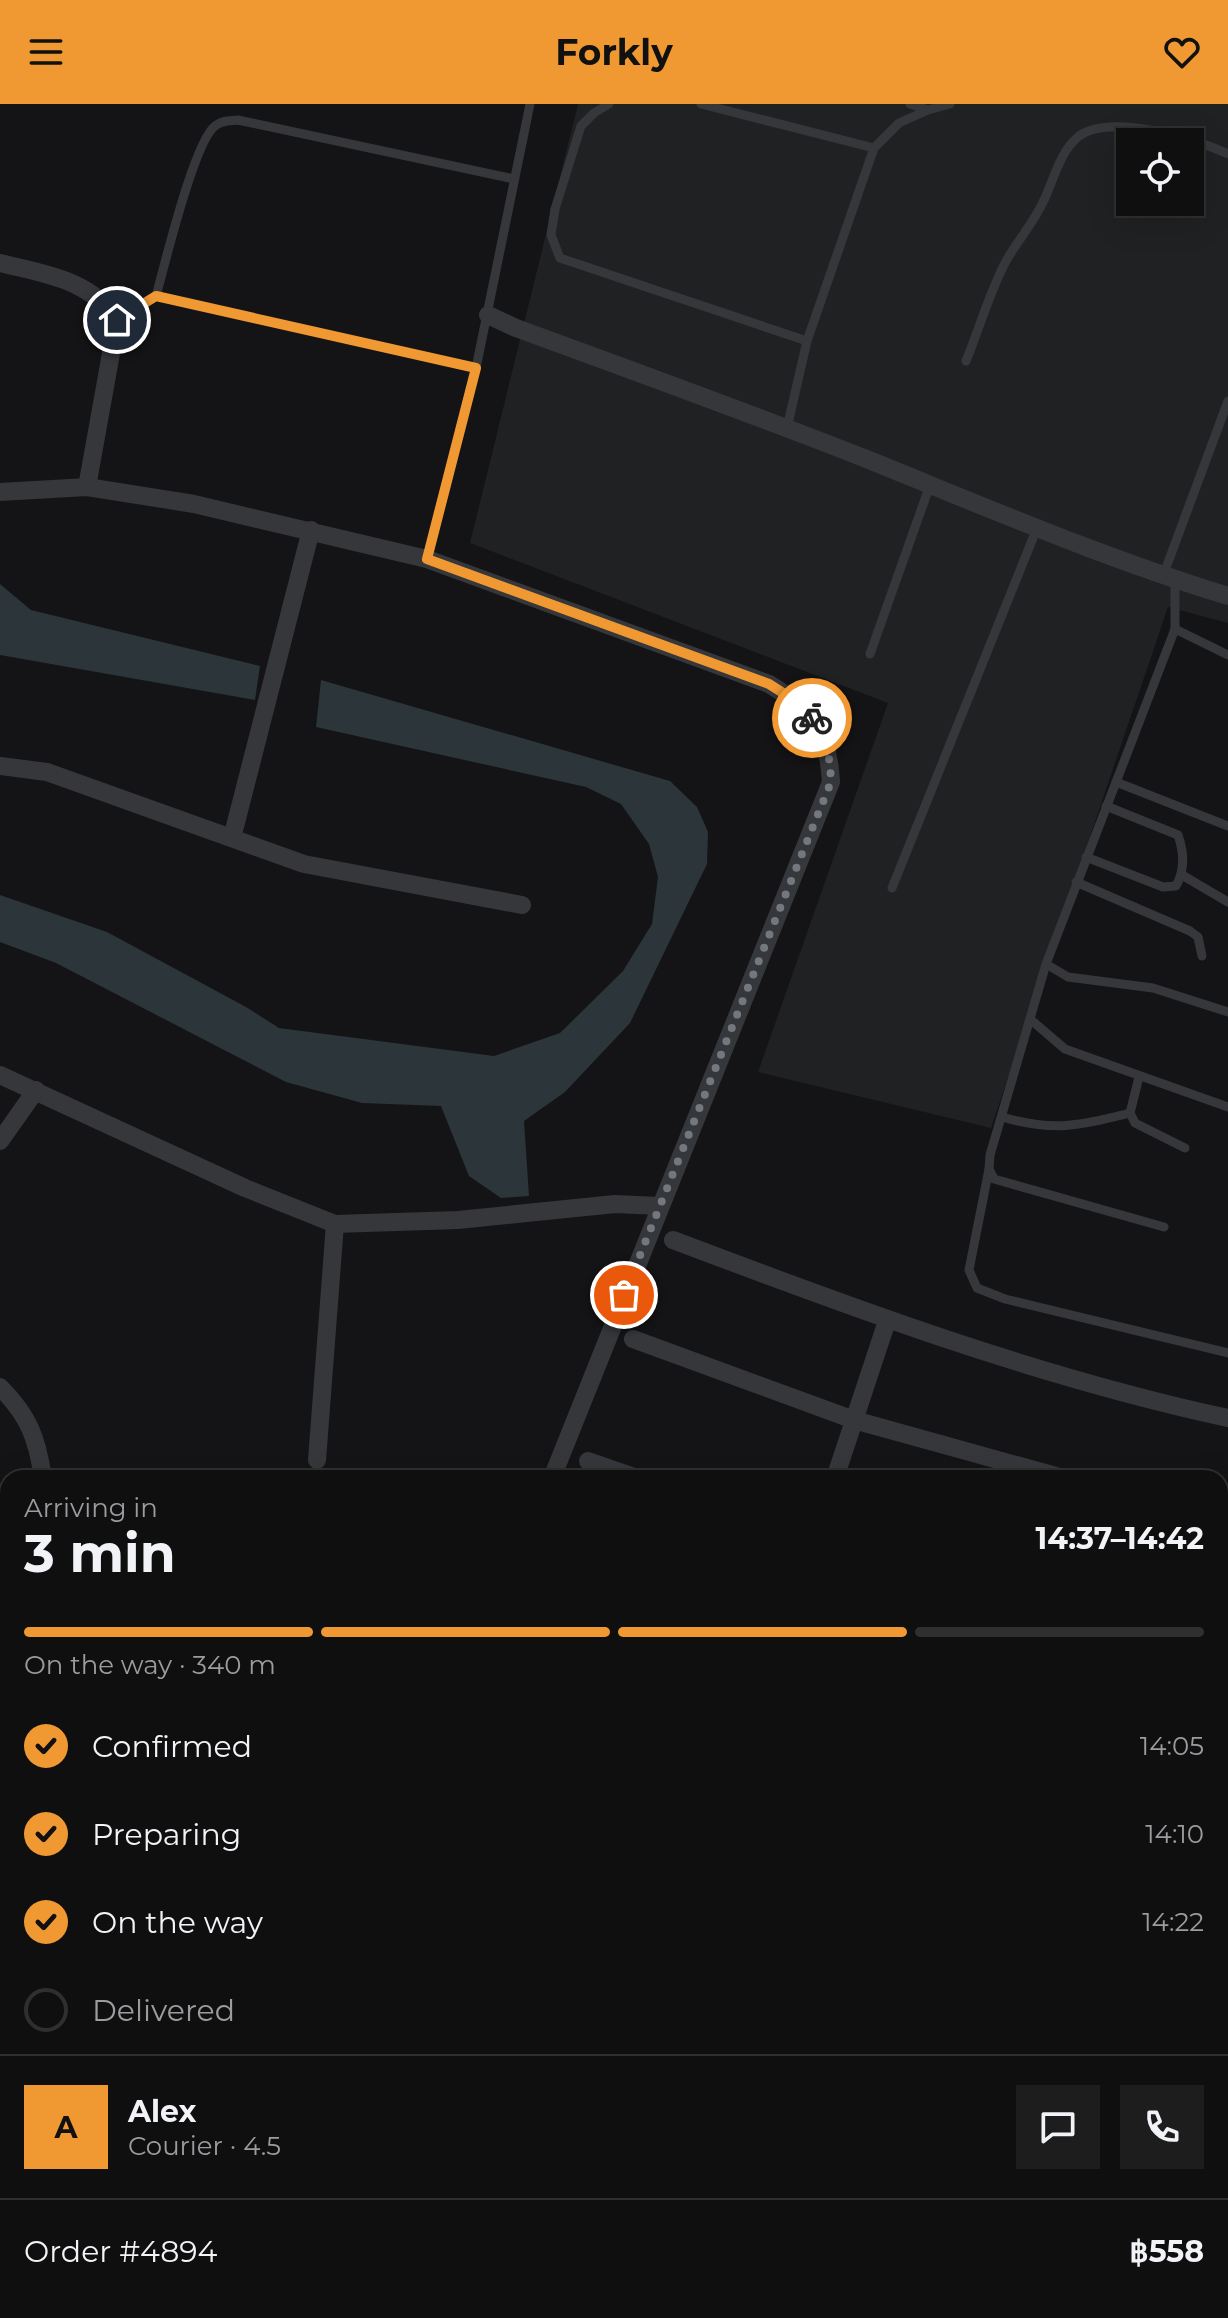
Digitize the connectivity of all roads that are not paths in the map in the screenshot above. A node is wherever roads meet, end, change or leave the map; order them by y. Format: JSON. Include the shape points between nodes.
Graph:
{"nodes":[{"id":1,"x":530,"y":104,"type":"edge"},
{"id":2,"x":609,"y":104,"type":"edge"},
{"id":3,"x":701,"y":104,"type":"edge"},
{"id":4,"x":910,"y":104,"type":"edge"},
{"id":5,"x":950,"y":104,"type":"edge"},
{"id":6,"x":928,"y":110,"type":"junction"},
{"id":7,"x":874,"y":148,"type":"junction"},
{"id":8,"x":1228,"y":154,"type":"edge"},
{"id":9,"x":514,"y":179,"type":"junction"},
{"id":10,"x":0,"y":263,"type":"edge"},
{"id":11,"x":156,"y":296,"type":"junction"},
{"id":12,"x":488,"y":315,"type":"junction"},
{"id":13,"x":117,"y":320,"type":"junction"},
{"id":14,"x":807,"y":341,"type":"junction"},
{"id":15,"x":966,"y":361,"type":"dead end"},
{"id":16,"x":476,"y":368,"type":"junction"},
{"id":17,"x":1228,"y":401,"type":"edge"},
{"id":18,"x":787,"y":428,"type":"junction"},
{"id":19,"x":930,"y":485,"type":"junction"},
{"id":20,"x":87,"y":487,"type":"junction"},
{"id":21,"x":0,"y":492,"type":"edge"},
{"id":22,"x":1037,"y":528,"type":"junction"},
{"id":23,"x":311,"y":530,"type":"junction"},
{"id":24,"x":427,"y":559,"type":"junction"},
{"id":25,"x":1169,"y":578,"type":"junction"},
{"id":26,"x":1228,"y":596,"type":"edge"},
{"id":27,"x":1175,"y":629,"type":"junction"},
{"id":28,"x":870,"y":654,"type":"dead end"},
{"id":29,"x":1228,"y":655,"type":"edge"},
{"id":30,"x":0,"y":766,"type":"edge"},
{"id":31,"x":1116,"y":782,"type":"junction"},
{"id":32,"x":1106,"y":806,"type":"junction"},
{"id":33,"x":1228,"y":826,"type":"edge"},
{"id":34,"x":232,"y":838,"type":"junction"},
{"id":35,"x":1086,"y":857,"type":"junction"},
{"id":36,"x":1182,"y":875,"type":"junction"},
{"id":37,"x":1076,"y":882,"type":"junction"},
{"id":38,"x":892,"y":888,"type":"dead end"},
{"id":39,"x":1228,"y":902,"type":"edge"},
{"id":40,"x":522,"y":905,"type":"dead end"},
{"id":41,"x":1202,"y":956,"type":"dead end"},
{"id":42,"x":1046,"y":964,"type":"junction"},
{"id":43,"x":1228,"y":1012,"type":"edge"},
{"id":44,"x":1030,"y":1019,"type":"junction"},
{"id":45,"x":0,"y":1075,"type":"edge"},
{"id":46,"x":1139,"y":1077,"type":"junction"},
{"id":47,"x":36,"y":1090,"type":"junction"},
{"id":48,"x":1228,"y":1107,"type":"edge"},
{"id":49,"x":1130,"y":1113,"type":"junction"},
{"id":50,"x":1002,"y":1117,"type":"junction"},
{"id":51,"x":0,"y":1141,"type":"edge"},
{"id":52,"x":1185,"y":1148,"type":"dead end"},
{"id":53,"x":989,"y":1169,"type":"junction"},
{"id":54,"x":659,"y":1206,"type":"junction"},
{"id":55,"x":335,"y":1224,"type":"junction"},
{"id":56,"x":1164,"y":1227,"type":"dead end"},
{"id":57,"x":673,"y":1240,"type":"dead end"},
{"id":58,"x":887,"y":1321,"type":"junction"},
{"id":59,"x":633,"y":1339,"type":"dead end"},
{"id":60,"x":1228,"y":1353,"type":"edge"},
{"id":61,"x":0,"y":1387,"type":"edge"},
{"id":62,"x":1228,"y":1418,"type":"edge"},
{"id":63,"x":854,"y":1420,"type":"junction"},
{"id":64,"x":317,"y":1460,"type":"dead end"},
{"id":65,"x":588,"y":1461,"type":"dead end"},
{"id":66,"x":42,"y":1470,"type":"edge"},
{"id":67,"x":555,"y":1470,"type":"edge"},
{"id":68,"x":614,"y":1470,"type":"edge"},
{"id":69,"x":838,"y":1470,"type":"edge"},
{"id":70,"x":1034,"y":1470,"type":"edge"}],
"edges":[{"from":1,"to":9,"type":"lane"},
{"from":2,"to":14,"type":"lane","via":[[581,126],[555,209],[551,235],[560,258]]},
{"from":3,"to":7,"type":"lane"},
{"from":4,"to":6,"type":"lane"},
{"from":5,"to":6,"type":"lane"},
{"from":6,"to":7,"type":"lane","via":[[899,123]]},
{"from":7,"to":14,"type":"lane"},
{"from":8,"to":15,"type":"lane","via":[[1172,133],[1100,129],[1081,135],[1066,149],[1043,203],[1005,263]]},
{"from":9,"to":11,"type":"lane","via":[[238,120],[217,123],[207,134],[187,185]]},
{"from":9,"to":12,"type":"lane"},
{"from":10,"to":13,"type":"street","via":[[63,278],[91,291]]},
{"from":11,"to":13,"type":"lane"},
{"from":11,"to":16,"type":"lane"},
{"from":12,"to":16,"type":"lane"},
{"from":12,"to":18,"type":"street"},
{"from":13,"to":20,"type":"street"},
{"from":14,"to":18,"type":"lane"},
{"from":16,"to":24,"type":"lane"},
{"from":17,"to":25,"type":"lane"},
{"from":18,"to":19,"type":"street"},
{"from":19,"to":22,"type":"street"},
{"from":19,"to":28,"type":"lane"},
{"from":20,"to":21,"type":"street"},
{"from":20,"to":23,"type":"street"},
{"from":22,"to":25,"type":"street"},
{"from":22,"to":38,"type":"lane"},
{"from":23,"to":24,"type":"street"},
{"from":23,"to":34,"type":"street"},
{"from":24,"to":54,"type":"street","via":[[769,684],[807,712],[829,752],[831,782]]},
{"from":25,"to":26,"type":"street"},
{"from":25,"to":27,"type":"lane"},
{"from":27,"to":29,"type":"lane"},
{"from":27,"to":31,"type":"lane"},
{"from":30,"to":34,"type":"street","via":[[47,772]]},
{"from":31,"to":32,"type":"lane"},
{"from":31,"to":33,"type":"lane"},
{"from":32,"to":35,"type":"lane"},
{"from":32,"to":36,"type":"lane","via":[[1178,835]]},
{"from":34,"to":40,"type":"street","via":[[304,864]]},
{"from":35,"to":36,"type":"lane","via":[[1163,887],[1176,886]]},
{"from":35,"to":37,"type":"lane"},
{"from":36,"to":39,"type":"lane"},
{"from":37,"to":41,"type":"lane","via":[[1190,931],[1202,945]]},
{"from":37,"to":42,"type":"lane"},
{"from":42,"to":43,"type":"lane","via":[[1068,977],[1153,988]]},
{"from":42,"to":44,"type":"lane"},
{"from":44,"to":46,"type":"lane","via":[[1065,1049]]},
{"from":44,"to":50,"type":"lane"},
{"from":45,"to":47,"type":"street"},
{"from":46,"to":48,"type":"lane"},
{"from":46,"to":49,"type":"lane"},
{"from":47,"to":51,"type":"street"},
{"from":47,"to":55,"type":"street"},
{"from":49,"to":50,"type":"lane","via":[[1056,1127]]},
{"from":49,"to":52,"type":"lane","via":[[1135,1123]]},
{"from":50,"to":53,"type":"lane"},
{"from":53,"to":56,"type":"lane","via":[[994,1179]]},
{"from":53,"to":60,"type":"lane","via":[[969,1270],[977,1288]]},
{"from":54,"to":55,"type":"street","via":[[615,1204],[458,1220]]},
{"from":54,"to":67,"type":"street"},
{"from":55,"to":64,"type":"street"},
{"from":57,"to":58,"type":"street"},
{"from":58,"to":62,"type":"street","via":[[1140,1399]]},
{"from":58,"to":63,"type":"street"},
{"from":59,"to":63,"type":"street"},
{"from":61,"to":66,"type":"street","via":[[20,1407],[37,1443]]},
{"from":63,"to":69,"type":"street"},
{"from":63,"to":70,"type":"street"},
{"from":65,"to":68,"type":"street"}]}
